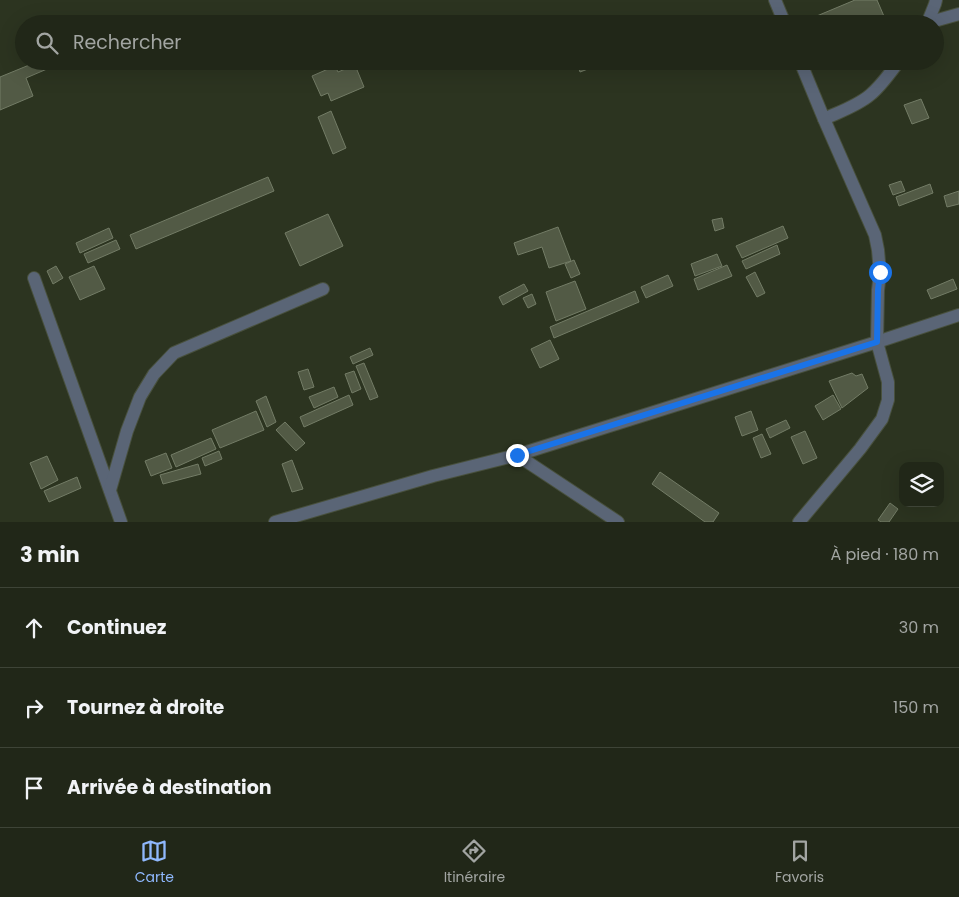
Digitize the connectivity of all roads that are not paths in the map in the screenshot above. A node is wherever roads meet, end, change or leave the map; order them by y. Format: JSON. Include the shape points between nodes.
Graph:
{"nodes":[{"id":1,"x":775,"y":0,"type":"edge"},
{"id":2,"x":936,"y":0,"type":"edge"},
{"id":3,"x":959,"y":14,"type":"edge"},
{"id":4,"x":781,"y":15,"type":"edge"},
{"id":5,"x":931,"y":15,"type":"edge"},
{"id":6,"x":944,"y":18,"type":"edge"},
{"id":7,"x":804,"y":70,"type":"edge"},
{"id":8,"x":892,"y":70,"type":"edge"},
{"id":9,"x":824,"y":119,"type":"junction"},
{"id":10,"x":34,"y":278,"type":"dead end"},
{"id":11,"x":323,"y":290,"type":"dead end"},
{"id":12,"x":959,"y":314,"type":"edge"},
{"id":13,"x":877,"y":342,"type":"junction"},
{"id":14,"x":517,"y":455,"type":"junction"},
{"id":15,"x":110,"y":490,"type":"junction"},
{"id":16,"x":121,"y":522,"type":"edge"},
{"id":17,"x":275,"y":522,"type":"edge"},
{"id":18,"x":618,"y":522,"type":"edge"},
{"id":19,"x":799,"y":522,"type":"edge"}],
"edges":[{"from":1,"to":4,"type":"street"},
{"from":2,"to":5,"type":"street"},
{"from":3,"to":6,"type":"street"},
{"from":7,"to":9,"type":"street"},
{"from":8,"to":9,"type":"street","via":[[870,95]]},
{"from":9,"to":13,"type":"street","via":[[875,235],[880,272]]},
{"from":10,"to":15,"type":"street"},
{"from":11,"to":15,"type":"street","via":[[174,353],[154,374],[140,397]]},
{"from":12,"to":13,"type":"street"},
{"from":13,"to":14,"type":"street"},
{"from":13,"to":19,"type":"street","via":[[888,382],[888,400],[882,419]]},
{"from":14,"to":17,"type":"street"},
{"from":14,"to":18,"type":"street"},
{"from":15,"to":16,"type":"street"}]}
